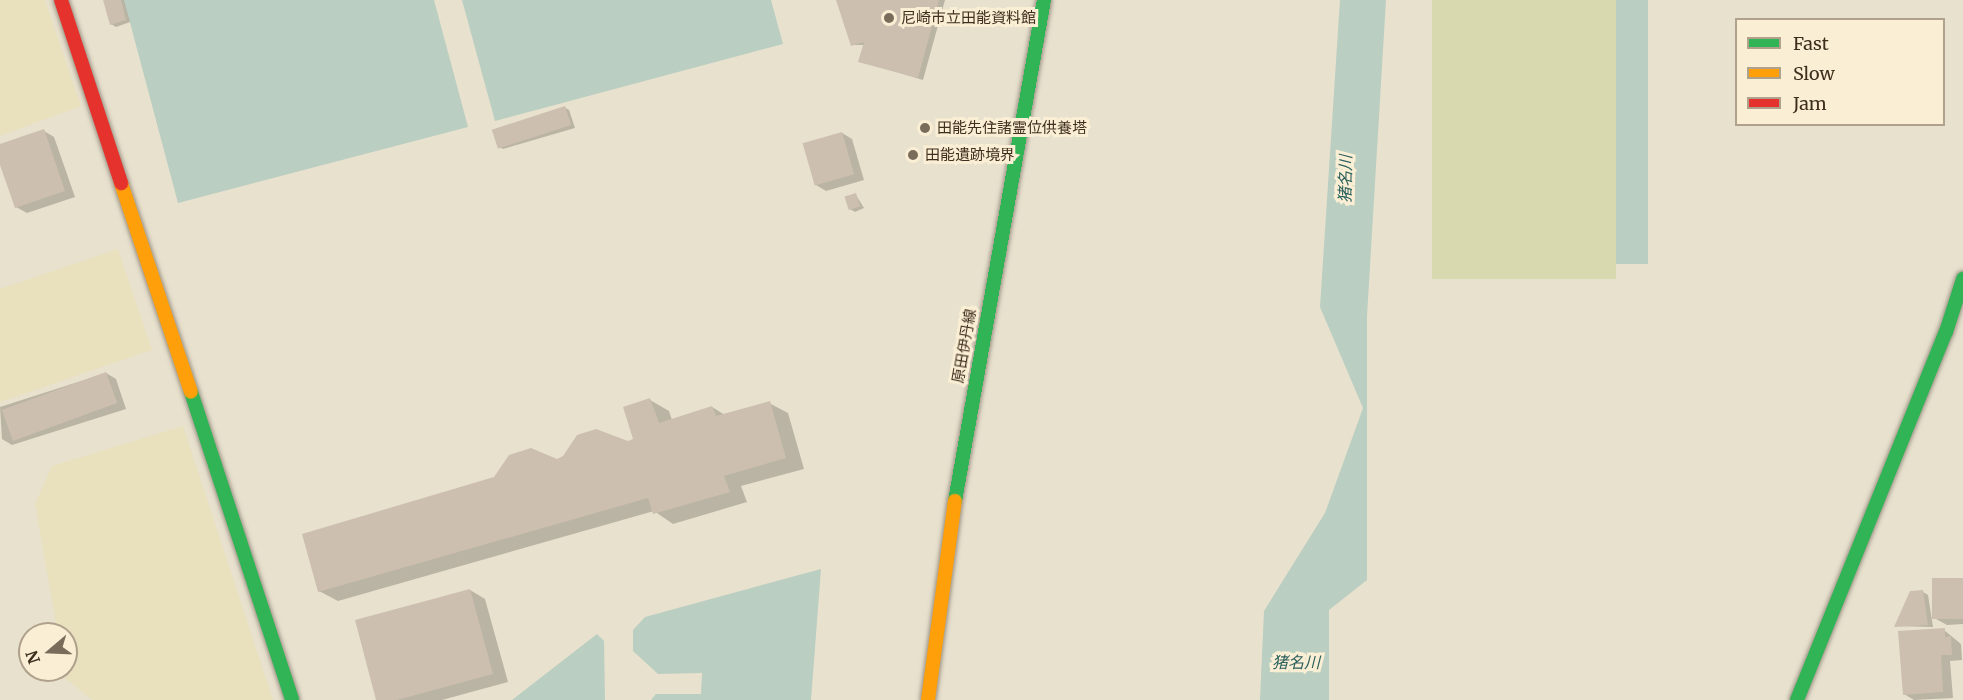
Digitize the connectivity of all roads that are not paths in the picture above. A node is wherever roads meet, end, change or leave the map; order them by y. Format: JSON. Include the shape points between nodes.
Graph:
{"nodes":[{"id":1,"x":61,"y":0,"type":"edge"},
{"id":2,"x":1044,"y":0,"type":"edge"},
{"id":3,"x":1963,"y":279,"type":"edge"},
{"id":4,"x":292,"y":700,"type":"edge"},
{"id":5,"x":928,"y":700,"type":"edge"},
{"id":6,"x":1797,"y":700,"type":"edge"}],
"edges":[{"from":1,"to":4,"type":"street"},
{"from":2,"to":5,"type":"street","name":"原田伊丹線","via":[[1012,163],[951,524]]},
{"from":3,"to":6,"type":"street","via":[[1946,332]]}]}
